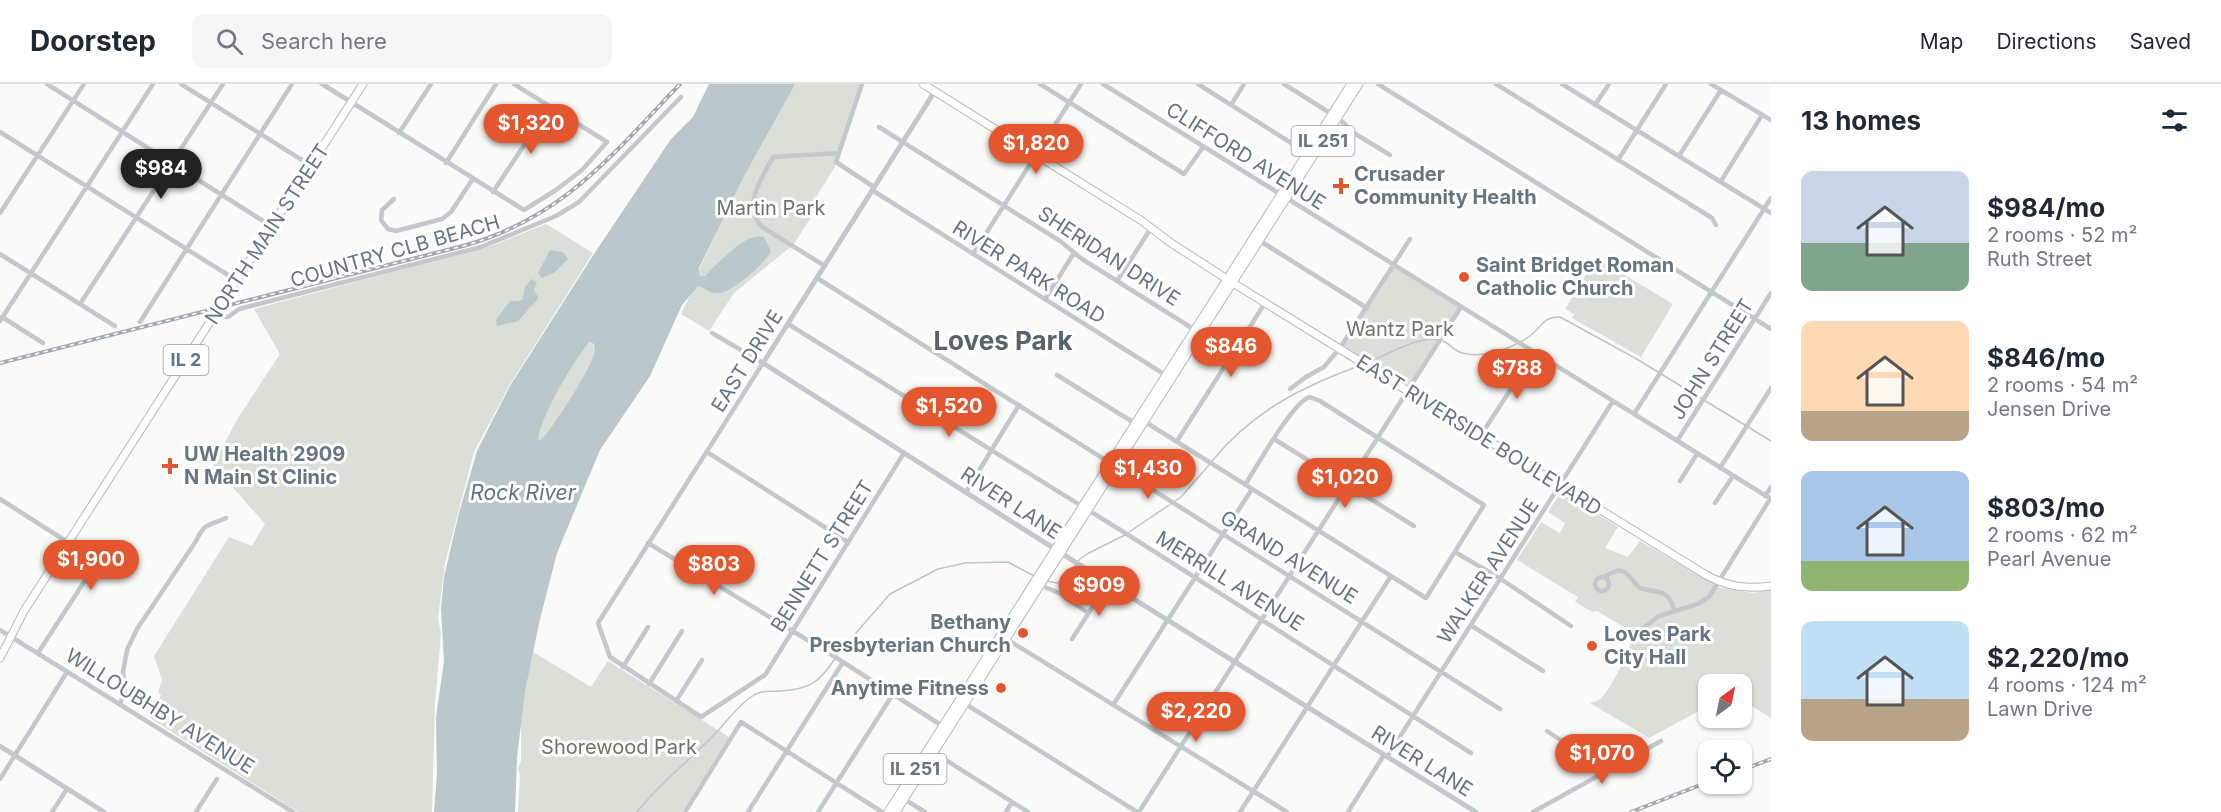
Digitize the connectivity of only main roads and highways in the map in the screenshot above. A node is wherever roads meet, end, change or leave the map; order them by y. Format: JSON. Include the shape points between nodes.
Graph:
{"nodes":[{"id":1,"x":363,"y":84,"type":"edge"},
{"id":2,"x":923,"y":84,"type":"edge"},
{"id":3,"x":1351,"y":84,"type":"edge"},
{"id":4,"x":1359,"y":84,"type":"edge"},
{"id":5,"x":1335,"y":116,"type":"junction"},
{"id":6,"x":1265,"y":226,"type":"junction"},
{"id":7,"x":1226,"y":278,"type":"junction"},
{"id":8,"x":1233,"y":283,"type":"junction"},
{"id":9,"x":1197,"y":331,"type":"junction"},
{"id":10,"x":1771,"y":586,"type":"edge"},
{"id":11,"x":1003,"y":637,"type":"junction"},
{"id":12,"x":0,"y":658,"type":"edge"},
{"id":13,"x":946,"y":728,"type":"junction"},
{"id":14,"x":901,"y":797,"type":"junction"},
{"id":15,"x":888,"y":812,"type":"edge"},
{"id":16,"x":896,"y":812,"type":"edge"}],
"edges":[{"from":1,"to":12,"type":"main road","name":"NORTH MAIN STREET","number":"IL 2","via":[[24,611]]},
{"from":2,"to":7,"type":"main road","name":"EAST RIVERSIDE BOULEVARD"},
{"from":3,"to":5,"type":"main road","number":"IL 251"},
{"from":4,"to":5,"type":"main road","number":"IL 251"},
{"from":5,"to":6,"type":"main road","number":"IL 251"},
{"from":6,"to":7,"type":"main road","number":"IL 251"},
{"from":6,"to":8,"type":"main road","number":"IL 251"},
{"from":7,"to":8,"type":"main road","name":"EAST RIVERSIDE BOULEVARD"},
{"from":7,"to":9,"type":"main road","number":"IL 251"},
{"from":8,"to":9,"type":"main road","number":"IL 251"},
{"from":8,"to":10,"type":"main road","name":"EAST RIVERSIDE BOULEVARD","via":[[1719,582],[1745,588]]},
{"from":9,"to":11,"type":"main road","number":"IL 251"},
{"from":11,"to":13,"type":"main road","number":"IL 251","via":[[959,700]]},
{"from":11,"to":13,"type":"main road","number":"IL 251","via":[[966,704]]},
{"from":13,"to":14,"type":"main road","number":"IL 251"},
{"from":14,"to":15,"type":"main road","number":"IL 251"},
{"from":14,"to":16,"type":"main road","number":"IL 251"}]}
